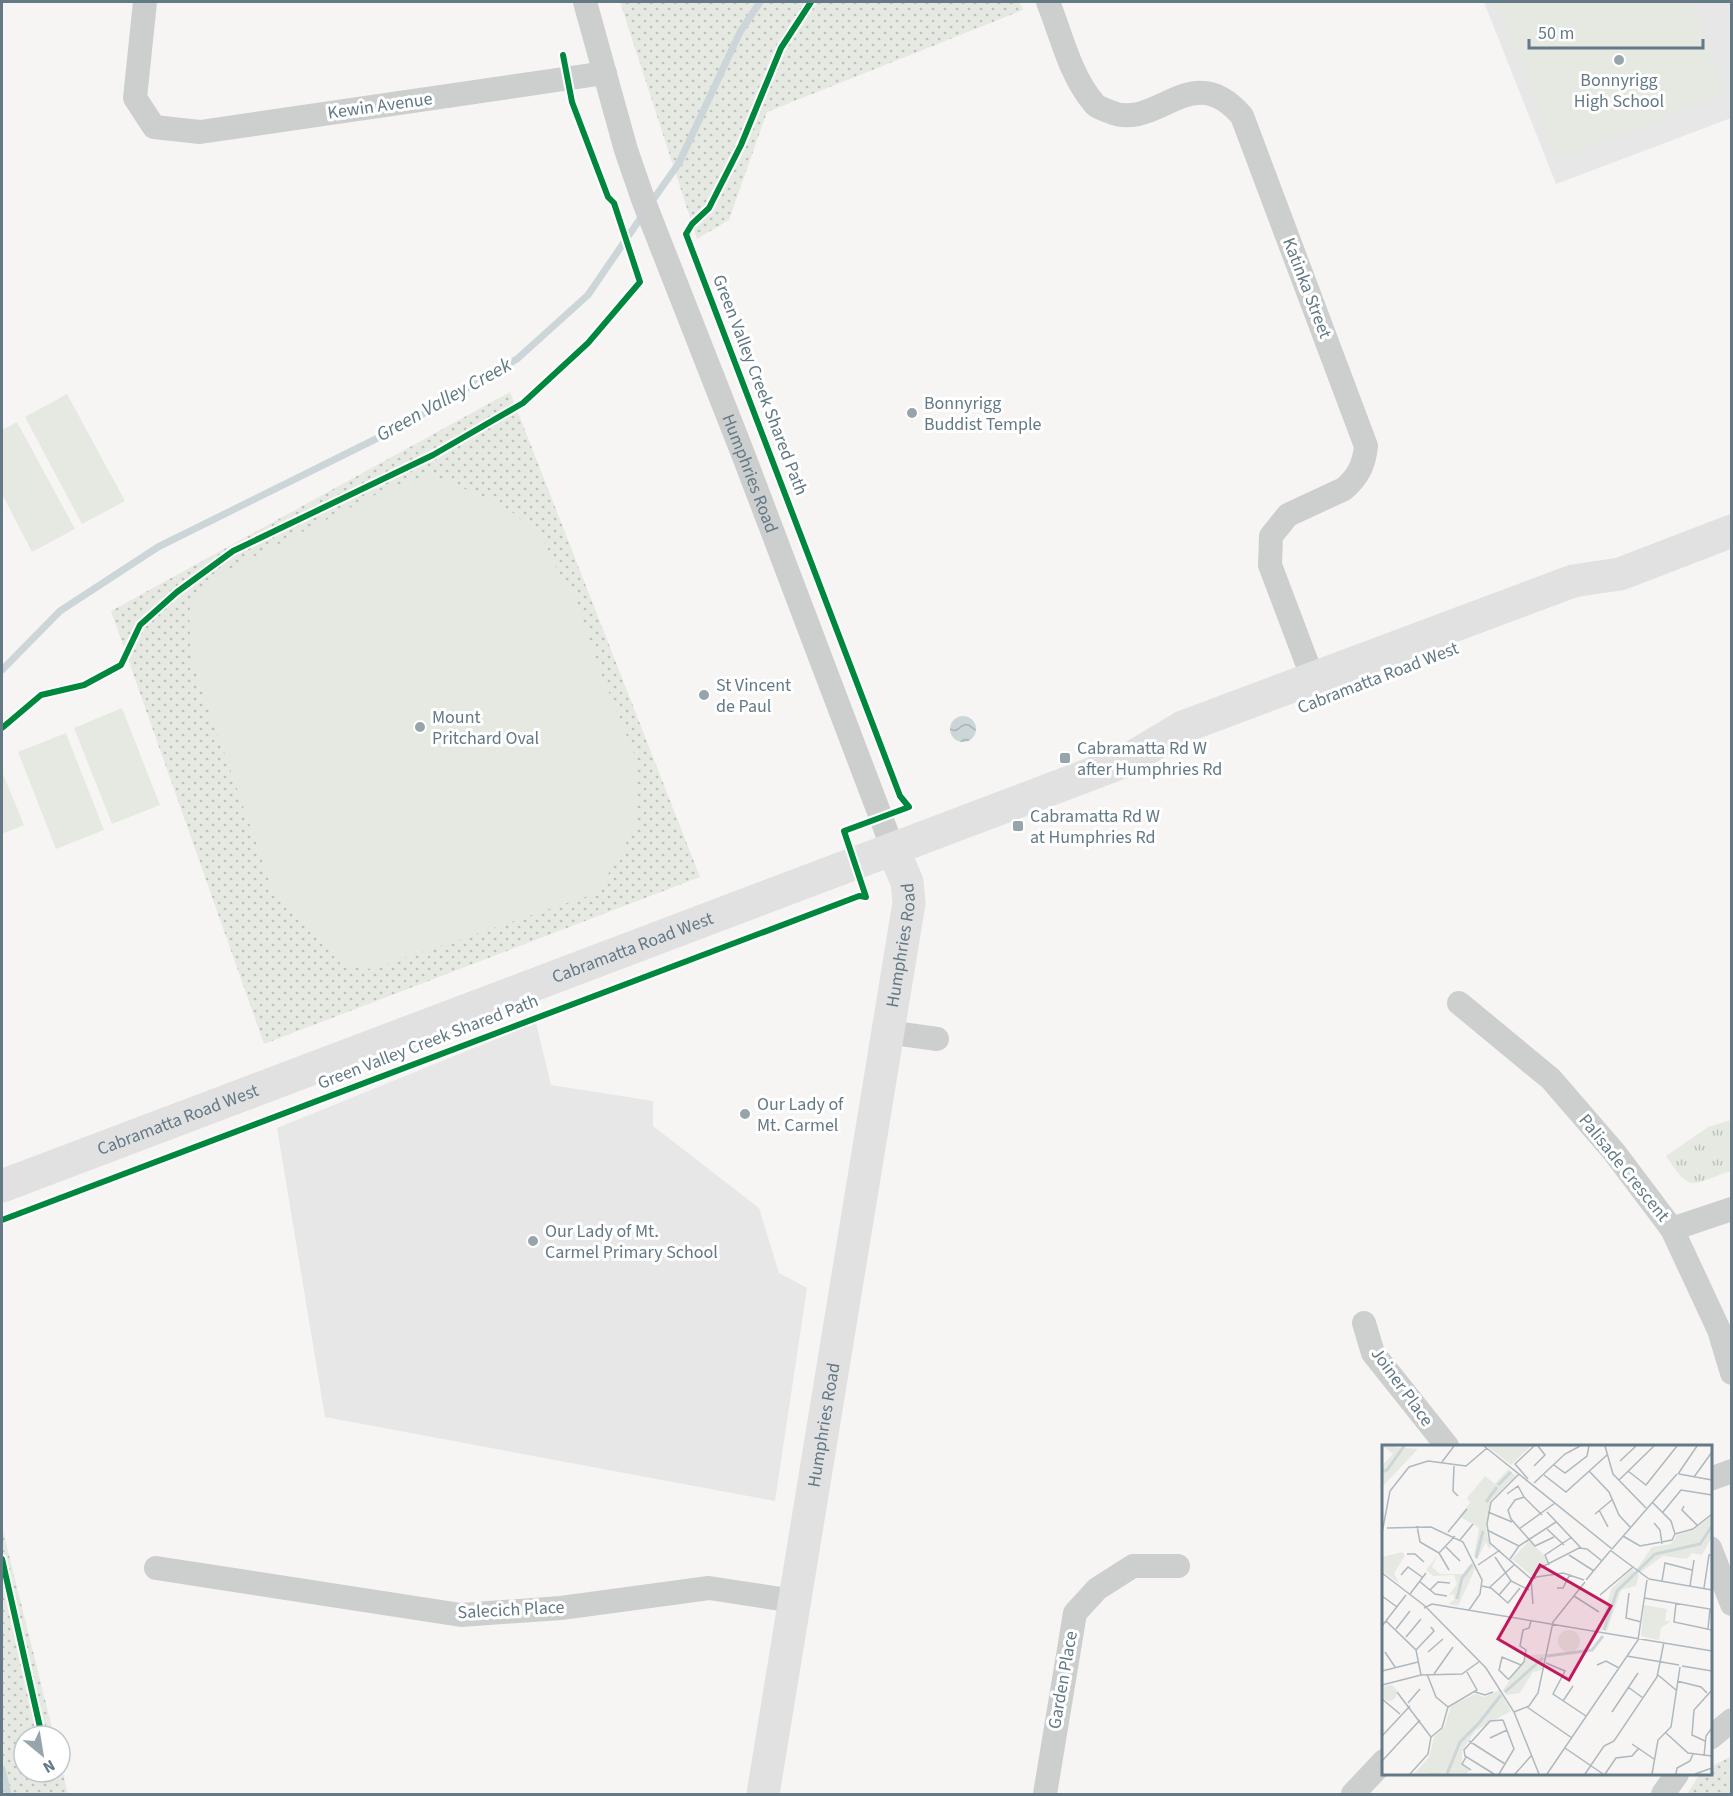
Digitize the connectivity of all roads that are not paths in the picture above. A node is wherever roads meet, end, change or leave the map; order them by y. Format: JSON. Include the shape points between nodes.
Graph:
{"nodes":[{"id":1,"x":145,"y":2,"type":"edge"},
{"id":2,"x":585,"y":2,"type":"edge"},
{"id":3,"x":1048,"y":2,"type":"edge"},
{"id":4,"x":605,"y":73,"type":"junction"},
{"id":5,"x":1731,"y":531,"type":"edge"},
{"id":6,"x":1620,"y":574,"type":"junction"},
{"id":7,"x":1313,"y":679,"type":"junction"},
{"id":8,"x":1128,"y":760,"type":"junction"},
{"id":9,"x":893,"y":849,"type":"junction"},
{"id":10,"x":1459,"y":1003,"type":"dead end"},
{"id":11,"x":887,"y":1032,"type":"junction"},
{"id":12,"x":937,"y":1038,"type":"dead end"},
{"id":13,"x":2,"y":1186,"type":"edge"},
{"id":14,"x":1731,"y":1209,"type":"edge"},
{"id":15,"x":1672,"y":1229,"type":"junction"},
{"id":16,"x":1364,"y":1323,"type":"dead end"},
{"id":17,"x":1731,"y":1373,"type":"edge"},
{"id":18,"x":1446,"y":1445,"type":"edge"},
{"id":19,"x":1731,"y":1471,"type":"edge"},
{"id":20,"x":1712,"y":1478,"type":"edge"},
{"id":21,"x":1712,"y":1553,"type":"edge"},
{"id":22,"x":1178,"y":1566,"type":"dead end"},
{"id":23,"x":156,"y":1568,"type":"dead end"},
{"id":24,"x":794,"y":1601,"type":"junction"},
{"id":25,"x":1731,"y":1604,"type":"edge"},
{"id":26,"x":1731,"y":1720,"type":"edge"},
{"id":27,"x":1712,"y":1736,"type":"edge"},
{"id":28,"x":1382,"y":1762,"type":"edge"},
{"id":29,"x":1676,"y":1775,"type":"edge"},
{"id":30,"x":763,"y":1794,"type":"edge"},
{"id":31,"x":1046,"y":1794,"type":"edge"},
{"id":32,"x":1353,"y":1794,"type":"edge"},
{"id":33,"x":1663,"y":1794,"type":"edge"}],
"edges":[{"from":1,"to":4,"type":"street","name":"Kewin Avenue","via":[[135,98],[154,127],[200,132]]},
{"from":2,"to":4,"type":"street","name":"Humphries Road"},
{"from":3,"to":7,"type":"street","name":"Katinka Street","via":[[1079,83],[1094,105],[1115,114],[1142,113],[1194,92],[1216,95],[1242,116],[1366,446],[1364,462],[1352,483],[1288,514],[1271,536],[1270,565]]},
{"from":4,"to":9,"type":"street","name":"Humphries Road","via":[[654,228]]},
{"from":5,"to":6,"type":"main road","name":"Cabramatta Road West"},
{"from":6,"to":7,"type":"main road","name":"Cabramatta Road West","via":[[1573,581]]},
{"from":6,"to":8,"type":"main road","name":"Cabramatta Road West","via":[[1580,602],[1372,681],[1189,749]]},
{"from":7,"to":8,"type":"main road","name":"Cabramatta Road West","via":[[1184,727]]},
{"from":8,"to":9,"type":"main road","name":"Cabramatta Road West"},
{"from":9,"to":11,"type":"main road","name":"Humphries Road","via":[[907,882],[909,903]]},
{"from":9,"to":13,"type":"main road","name":"Cabramatta Road West"},
{"from":10,"to":15,"type":"street","name":"Palisade Crescent","via":[[1551,1079],[1614,1152]]},
{"from":11,"to":12,"type":"street"},
{"from":11,"to":24,"type":"main road","name":"Humphries Road"},
{"from":14,"to":15,"type":"street"},
{"from":15,"to":17,"type":"street","name":"Palisade Crescent","via":[[1719,1330]]},
{"from":16,"to":18,"type":"street","name":"Joiner Place","via":[[1373,1353]]},
{"from":19,"to":20,"type":"street"},
{"from":21,"to":25,"type":"street"},
{"from":22,"to":31,"type":"street","name":"Garden Place","via":[[1133,1566],[1098,1589],[1075,1613]]},
{"from":23,"to":24,"type":"street","name":"Salecich Place","via":[[461,1615],[561,1608],[709,1588]]},
{"from":24,"to":30,"type":"main road","name":"Humphries Road"},
{"from":26,"to":27,"type":"street"},
{"from":28,"to":32,"type":"street"},
{"from":29,"to":33,"type":"street"}]}
